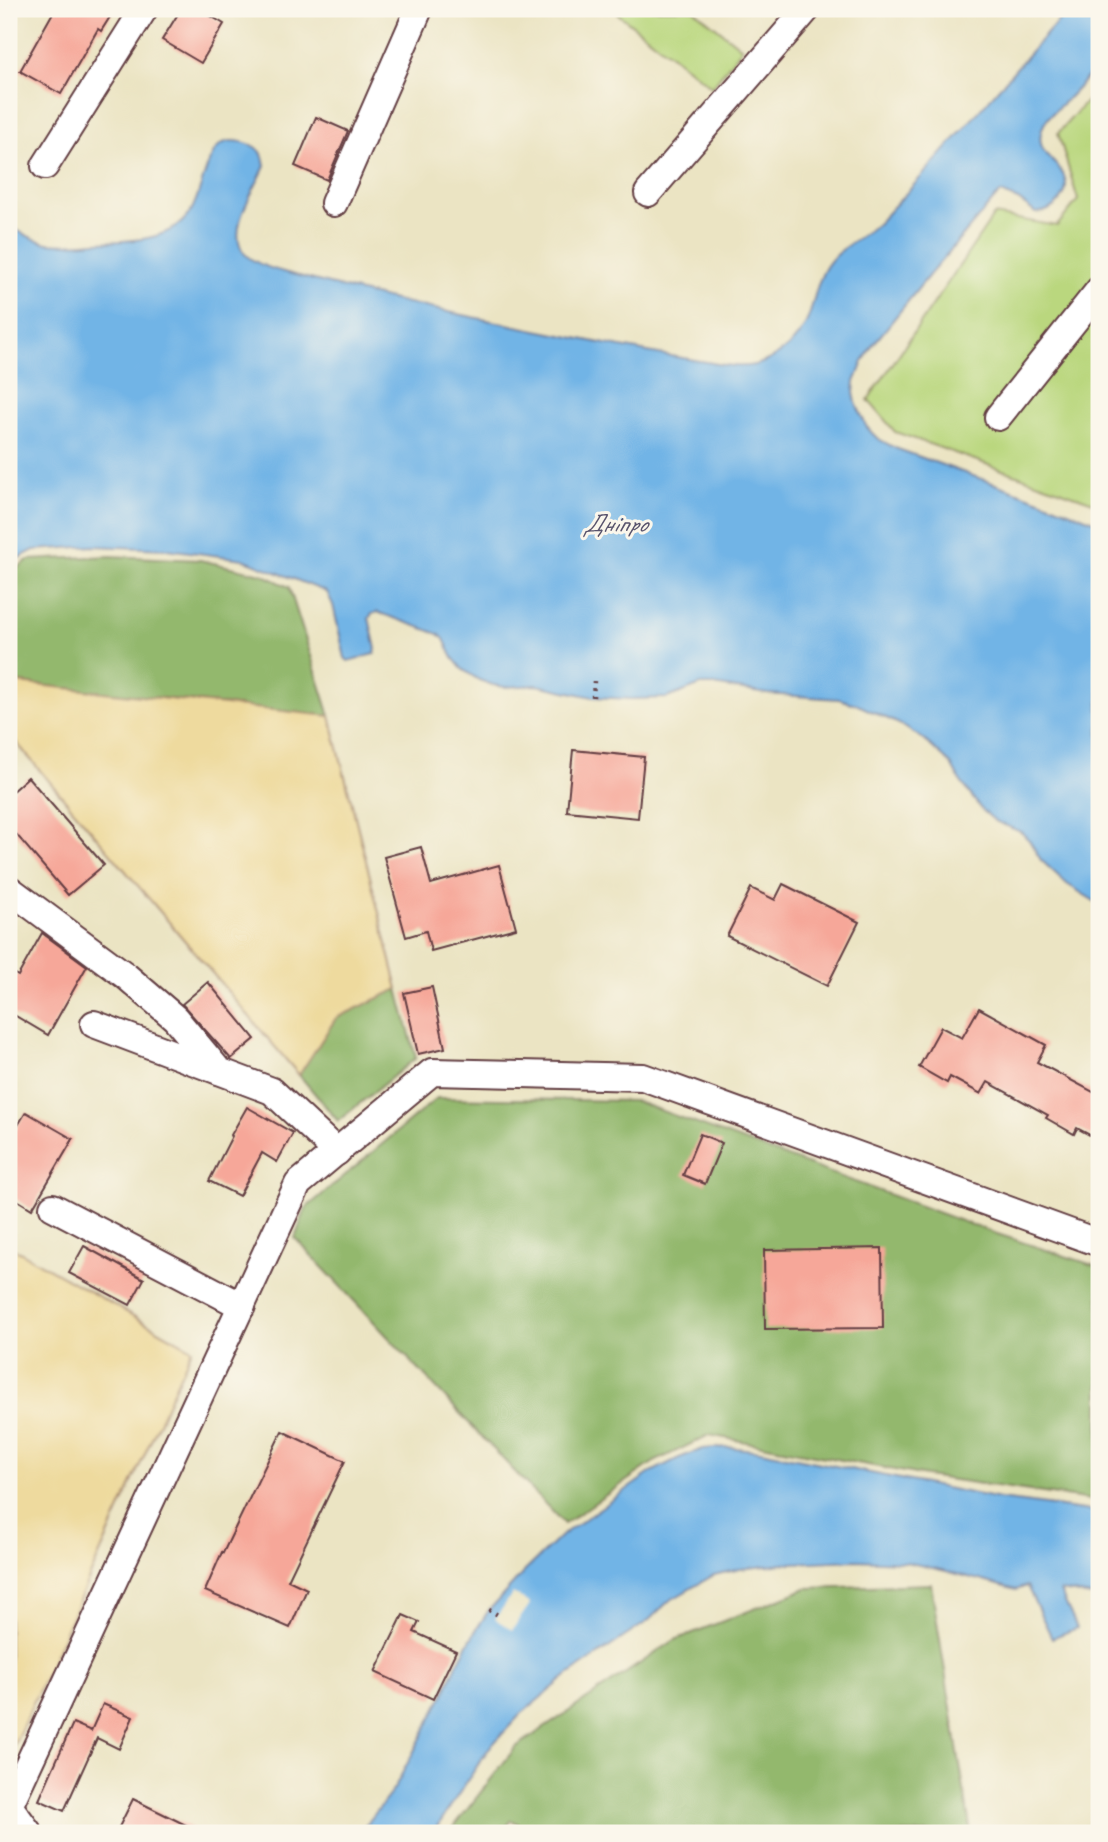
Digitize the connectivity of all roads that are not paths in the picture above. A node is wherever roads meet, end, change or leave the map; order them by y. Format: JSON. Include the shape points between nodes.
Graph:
{"nodes":[{"id":1,"x":144,"y":9,"type":"edge"},
{"id":2,"x":419,"y":9,"type":"edge"},
{"id":3,"x":807,"y":9,"type":"edge"},
{"id":4,"x":44,"y":166,"type":"dead end"},
{"id":5,"x":648,"y":193,"type":"dead end"},
{"id":6,"x":334,"y":203,"type":"dead end"},
{"id":7,"x":1099,"y":290,"type":"edge"},
{"id":8,"x":998,"y":417,"type":"dead end"},
{"id":9,"x":9,"y":889,"type":"edge"},
{"id":10,"x":94,"y":1024,"type":"dead end"},
{"id":11,"x":219,"y":1071,"type":"junction"},
{"id":12,"x":337,"y":1152,"type":"junction"},
{"id":13,"x":53,"y":1207,"type":"dead end"},
{"id":14,"x":1099,"y":1243,"type":"edge"},
{"id":15,"x":242,"y":1306,"type":"junction"},
{"id":16,"x":9,"y":1806,"type":"edge"},
{"id":17,"x":29,"y":1833,"type":"edge"}],
"edges":[{"from":1,"to":4,"type":"street"},
{"from":2,"to":6,"type":"street"},
{"from":3,"to":5,"type":"street"},
{"from":7,"to":8,"type":"street"},
{"from":9,"to":11,"type":"street","via":[[127,976],[175,1018]]},
{"from":10,"to":11,"type":"street"},
{"from":11,"to":12,"type":"street","via":[[272,1091]]},
{"from":12,"to":14,"type":"street","via":[[432,1072],[643,1077]]},
{"from":12,"to":15,"type":"street","via":[[299,1184]]},
{"from":13,"to":15,"type":"street"},
{"from":15,"to":16,"type":"street"},
{"from":16,"to":17,"type":"street"}]}
